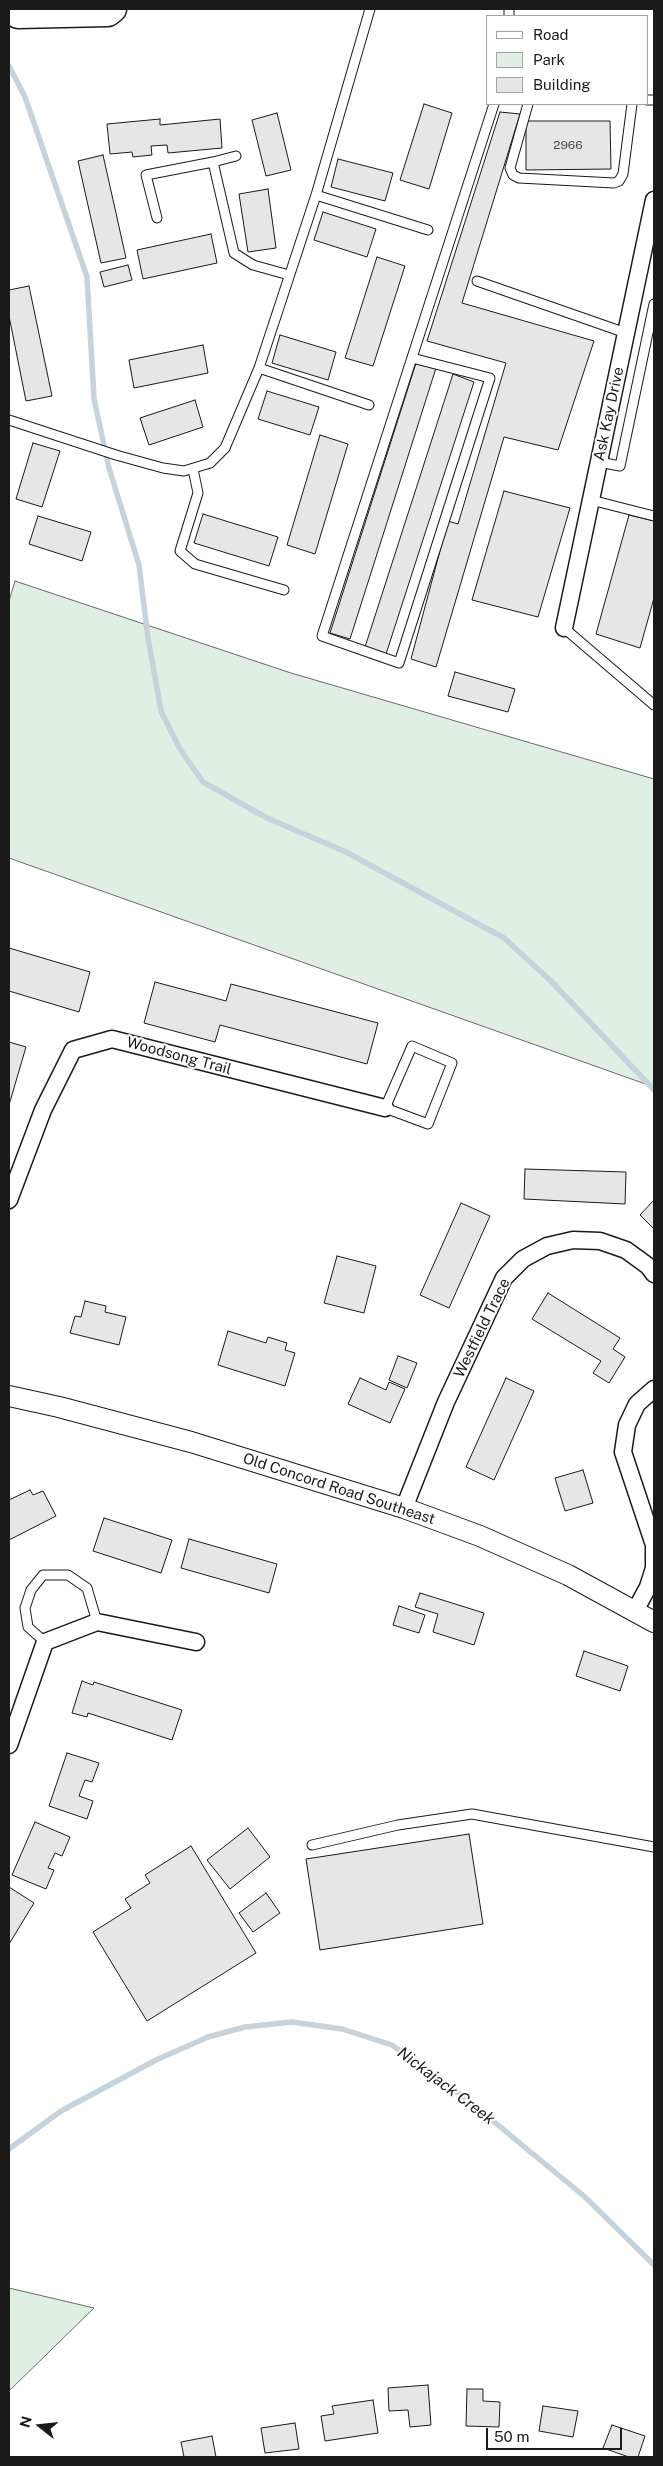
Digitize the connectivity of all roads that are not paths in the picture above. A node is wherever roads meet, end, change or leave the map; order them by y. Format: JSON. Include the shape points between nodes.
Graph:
{"nodes":[{"id":1,"x":113,"y":9,"type":"edge"},
{"id":2,"x":370,"y":9,"type":"edge"},
{"id":3,"x":9,"y":10,"type":"edge"},
{"id":4,"x":494,"y":105,"type":"edge"},
{"id":5,"x":528,"y":105,"type":"edge"},
{"id":6,"x":632,"y":105,"type":"edge"},
{"id":7,"x":236,"y":156,"type":"dead end"},
{"id":8,"x":213,"y":162,"type":"junction"},
{"id":9,"x":316,"y":195,"type":"junction"},
{"id":10,"x":654,"y":200,"type":"edge"},
{"id":11,"x":157,"y":218,"type":"dead end"},
{"id":12,"x":652,"y":223,"type":"edge"},
{"id":13,"x":428,"y":230,"type":"dead end"},
{"id":14,"x":290,"y":276,"type":"junction"},
{"id":15,"x":476,"y":281,"type":"dead end"},
{"id":16,"x":654,"y":304,"type":"edge"},
{"id":17,"x":626,"y":333,"type":"junction"},
{"id":18,"x":412,"y":358,"type":"junction"},
{"id":19,"x":258,"y":368,"type":"junction"},
{"id":20,"x":369,"y":405,"type":"dead end"},
{"id":21,"x":9,"y":420,"type":"edge"},
{"id":22,"x":599,"y":462,"type":"junction"},
{"id":23,"x":193,"y":470,"type":"junction"},
{"id":24,"x":591,"y":500,"type":"junction"},
{"id":25,"x":654,"y":516,"type":"edge"},
{"id":26,"x":284,"y":590,"type":"dead end"},
{"id":27,"x":564,"y":628,"type":"joint"},
{"id":28,"x":654,"y":705,"type":"edge"},
{"id":29,"x":385,"y":1108,"type":"junction"},
{"id":30,"x":9,"y":1200,"type":"edge"},
{"id":31,"x":654,"y":1274,"type":"edge"},
{"id":32,"x":654,"y":1389,"type":"edge"},
{"id":33,"x":9,"y":1396,"type":"edge"},
{"id":34,"x":404,"y":1508,"type":"junction"},
{"id":35,"x":635,"y":1610,"type":"junction"},
{"id":36,"x":97,"y":1622,"type":"junction"},
{"id":37,"x":654,"y":1622,"type":"edge"},
{"id":38,"x":45,"y":1642,"type":"junction"},
{"id":39,"x":196,"y":1642,"type":"dead end"},
{"id":40,"x":9,"y":1745,"type":"edge"},
{"id":41,"x":312,"y":1844,"type":"dead end"},
{"id":42,"x":654,"y":1847,"type":"edge"}],
"edges":[{"from":1,"to":3,"type":"main road","via":[[108,13],[18,15]]},
{"from":2,"to":9,"type":"lane"},
{"from":4,"to":18,"type":"lane"},
{"from":5,"to":6,"type":"lane","via":[[510,168],[514,175],[519,178],[614,183],[623,174]]},
{"from":7,"to":8,"type":"lane"},
{"from":8,"to":11,"type":"lane","via":[[146,174]]},
{"from":8,"to":14,"type":"lane","via":[[234,253],[253,265]]},
{"from":9,"to":13,"type":"lane"},
{"from":9,"to":14,"type":"lane"},
{"from":10,"to":12,"type":"street","name":"Ask Kay Drive"},
{"from":12,"to":17,"type":"street","name":"Ask Kay Drive"},
{"from":14,"to":19,"type":"lane"},
{"from":15,"to":17,"type":"lane"},
{"from":16,"to":22,"type":"lane","via":[[620,466]]},
{"from":17,"to":22,"type":"street","name":"Ask Kay Drive"},
{"from":18,"to":18,"type":"lane","via":[[322,636],[399,663],[490,378]]},
{"from":19,"to":20,"type":"lane"},
{"from":19,"to":23,"type":"lane","via":[[225,448],[210,463]]},
{"from":21,"to":23,"type":"lane","via":[[163,468]]},
{"from":22,"to":24,"type":"street","name":"Ask Kay Drive"},
{"from":23,"to":26,"type":"lane","via":[[198,493],[180,551],[195,564]]},
{"from":24,"to":25,"type":"lane"},
{"from":24,"to":27,"type":"street","name":"Ask Kay Drive"},
{"from":27,"to":28,"type":"lane"},
{"from":29,"to":29,"type":"lane","via":[[412,1046],[452,1063],[428,1124]]},
{"from":29,"to":30,"type":"street","name":"Woodsong Trail","via":[[112,1039],[73,1050],[43,1110]]},
{"from":31,"to":34,"type":"street","name":"Westfield Trace","via":[[626,1250],[600,1241],[573,1240],[546,1246],[523,1259],[504,1278],[446,1402]]},
{"from":32,"to":35,"type":"street","via":[[637,1404],[627,1425],[623,1452],[654,1545],[654,1568]]},
{"from":33,"to":34,"type":"street","name":"Old Concord Road Southeast","via":[[191,1442]]},
{"from":34,"to":35,"type":"street","name":"Old Concord Road Southeast","via":[[568,1575]]},
{"from":35,"to":37,"type":"street","name":"Old Concord Road Southeast"},
{"from":36,"to":38,"type":"street"},
{"from":36,"to":38,"type":"lane","via":[[87,1588],[68,1575],[43,1575],[31,1590],[25,1608],[28,1627]]},
{"from":36,"to":39,"type":"street"},
{"from":38,"to":40,"type":"street"},
{"from":41,"to":42,"type":"lane","via":[[398,1825],[472,1814]]}]}
